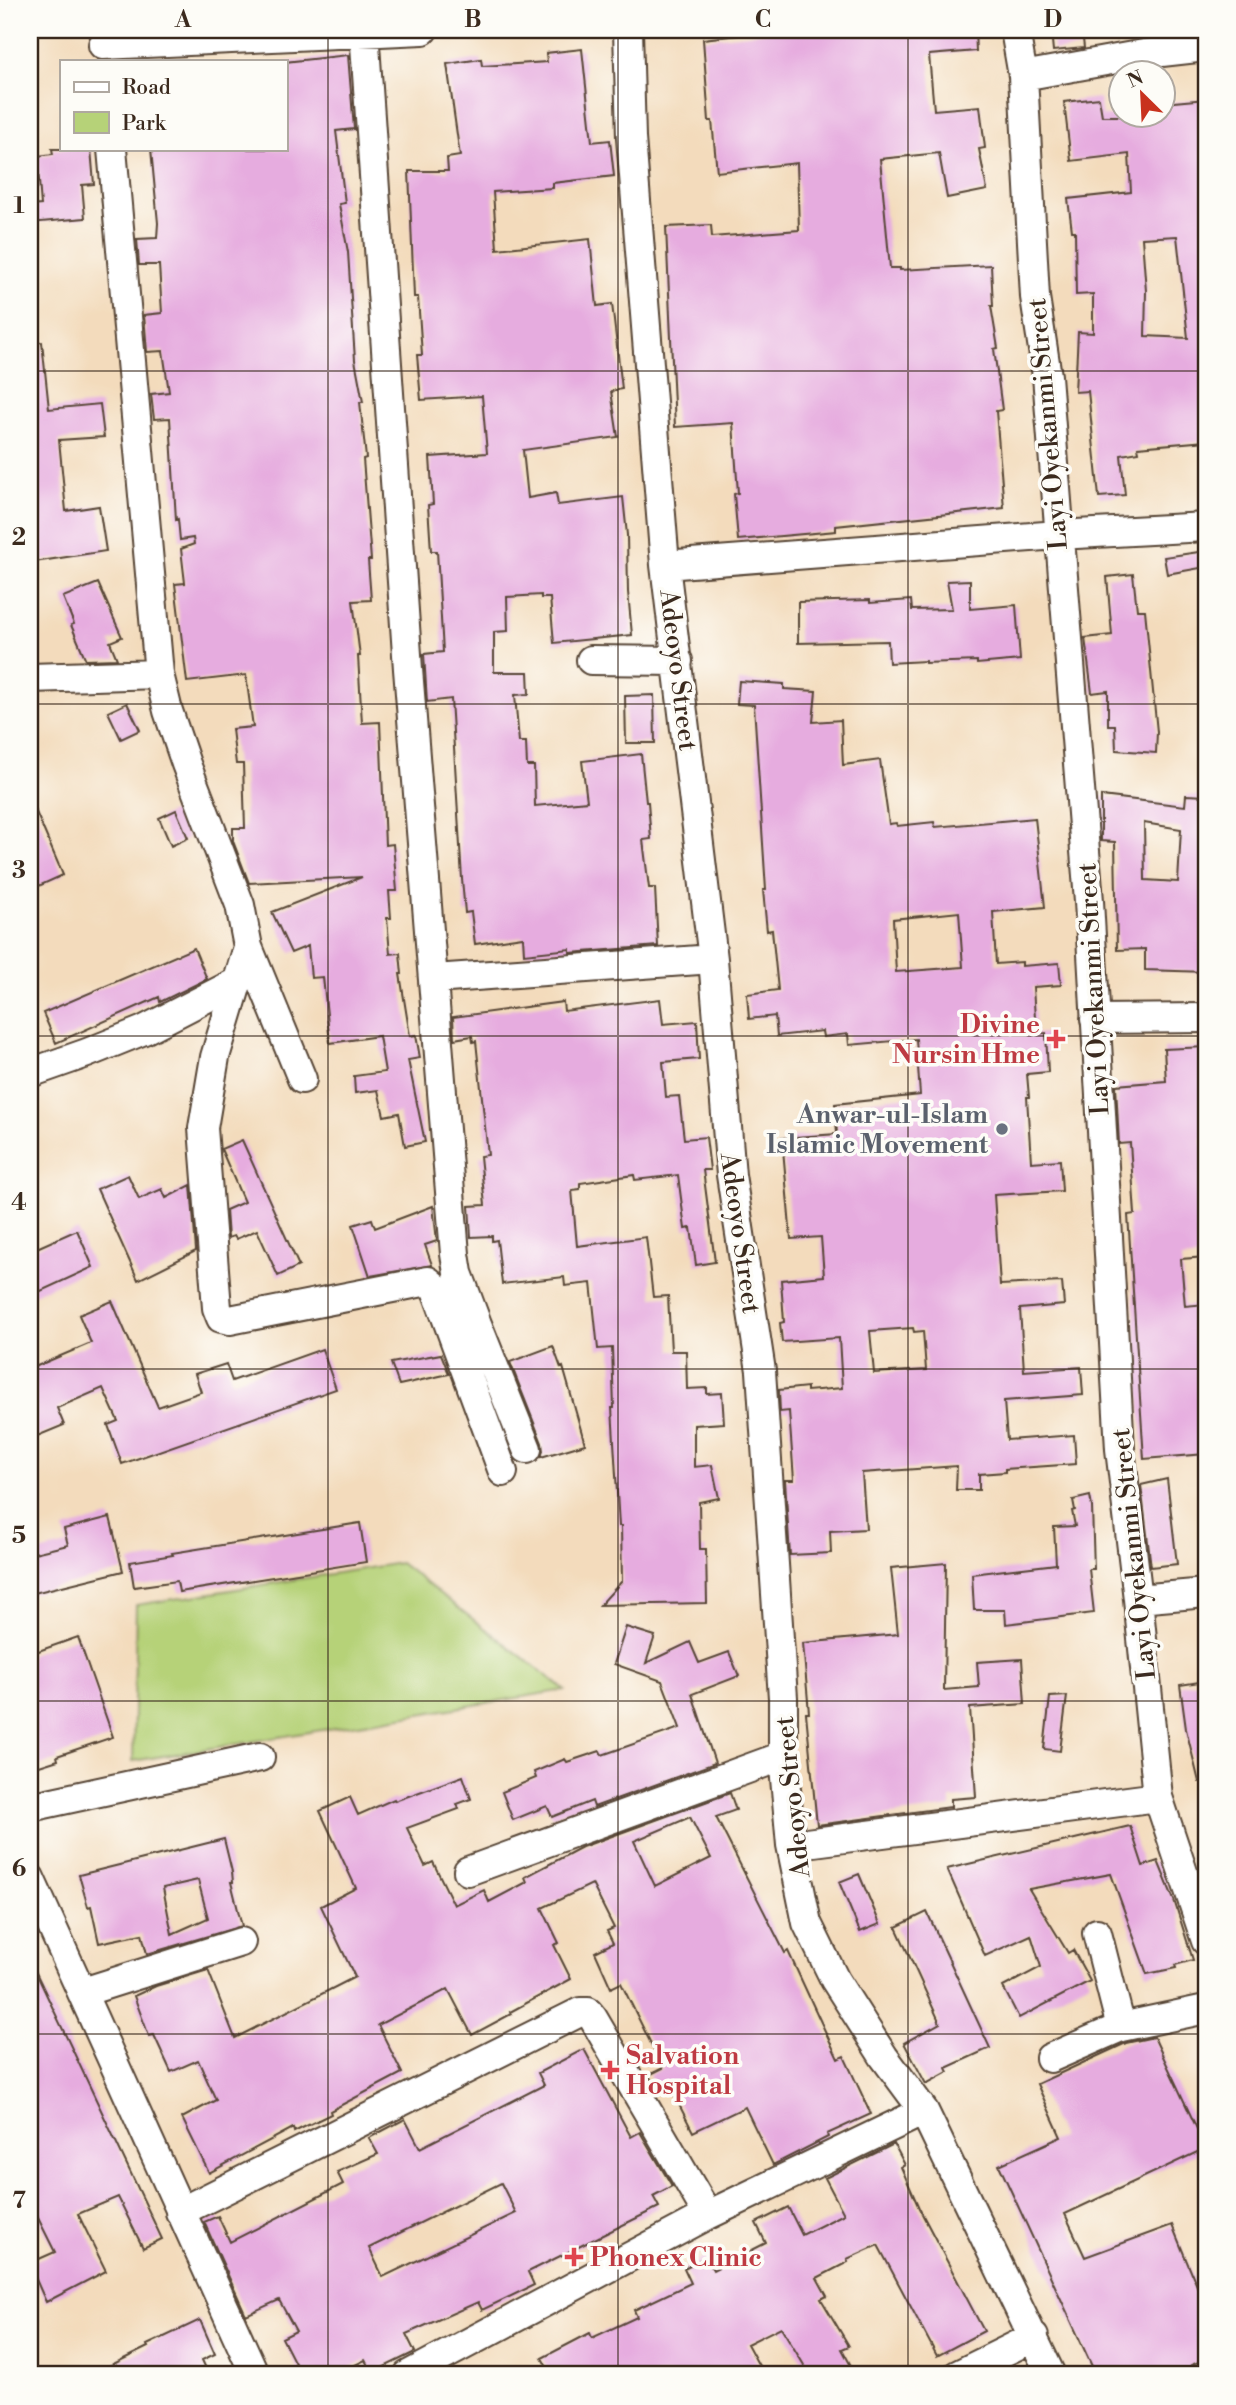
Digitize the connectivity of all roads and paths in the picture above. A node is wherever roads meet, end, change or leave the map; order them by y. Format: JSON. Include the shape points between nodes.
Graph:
{"nodes":[{"id":1,"x":423,"y":30,"type":"edge"},
{"id":2,"x":628,"y":30,"type":"edge"},
{"id":3,"x":1016,"y":30,"type":"edge"},
{"id":4,"x":364,"y":32,"type":"edge"},
{"id":5,"x":103,"y":45,"type":"edge"},
{"id":6,"x":1206,"y":47,"type":"edge"},
{"id":7,"x":1023,"y":76,"type":"junction"},
{"id":8,"x":112,"y":150,"type":"edge"},
{"id":9,"x":1206,"y":527,"type":"edge"},
{"id":10,"x":1058,"y":535,"type":"junction"},
{"id":11,"x":665,"y":565,"type":"junction"},
{"id":12,"x":591,"y":660,"type":"dead end"},
{"id":13,"x":678,"y":662,"type":"junction"},
{"id":14,"x":159,"y":674,"type":"junction"},
{"id":15,"x":30,"y":678,"type":"edge"},
{"id":16,"x":248,"y":947,"type":"junction"},
{"id":17,"x":713,"y":959,"type":"junction"},
{"id":18,"x":434,"y":979,"type":"junction"},
{"id":19,"x":239,"y":981,"type":"junction"},
{"id":20,"x":1206,"y":1018,"type":"edge"},
{"id":21,"x":1095,"y":1019,"type":"junction"},
{"id":22,"x":30,"y":1073,"type":"edge"},
{"id":23,"x":302,"y":1079,"type":"dead end"},
{"id":24,"x":527,"y":1450,"type":"dead end"},
{"id":25,"x":503,"y":1472,"type":"dead end"},
{"id":26,"x":1206,"y":1593,"type":"edge"},
{"id":27,"x":1138,"y":1599,"type":"junction"},
{"id":28,"x":783,"y":1756,"type":"junction"},
{"id":29,"x":260,"y":1757,"type":"dead end"},
{"id":30,"x":1158,"y":1797,"type":"junction"},
{"id":31,"x":30,"y":1807,"type":"edge"},
{"id":32,"x":791,"y":1844,"type":"junction"},
{"id":33,"x":468,"y":1871,"type":"dead end"},
{"id":34,"x":30,"y":1878,"type":"edge"},
{"id":35,"x":1097,"y":1933,"type":"dead end"},
{"id":36,"x":1206,"y":1941,"type":"edge"},
{"id":37,"x":241,"y":1942,"type":"dead end"},
{"id":38,"x":82,"y":1992,"type":"junction"},
{"id":39,"x":1206,"y":2009,"type":"edge"},
{"id":40,"x":1121,"y":2027,"type":"junction"},
{"id":41,"x":1050,"y":2058,"type":"dead end"},
{"id":42,"x":923,"y":2111,"type":"junction"},
{"id":43,"x":180,"y":2212,"type":"junction"},
{"id":44,"x":708,"y":2215,"type":"junction"},
{"id":45,"x":1034,"y":2337,"type":"junction"},
{"id":46,"x":255,"y":2375,"type":"edge"},
{"id":47,"x":408,"y":2375,"type":"edge"},
{"id":48,"x":957,"y":2375,"type":"edge"},
{"id":49,"x":1051,"y":2375,"type":"edge"}],
"edges":[{"from":1,"to":4,"type":"street"},
{"from":2,"to":11,"type":"street","name":"Adeoyo Street","via":[[631,138]]},
{"from":3,"to":7,"type":"street","name":"Layi Oyekanmi Street"},
{"from":4,"to":5,"type":"street"},
{"from":4,"to":18,"type":"street"},
{"from":6,"to":7,"type":"street"},
{"from":7,"to":10,"type":"street","name":"Layi Oyekanmi Street","via":[[1035,297]]},
{"from":8,"to":14,"type":"street"},
{"from":9,"to":10,"type":"street"},
{"from":10,"to":11,"type":"street"},
{"from":10,"to":21,"type":"street","name":"Layi Oyekanmi Street"},
{"from":11,"to":13,"type":"street","name":"Adeoyo Street"},
{"from":12,"to":13,"type":"street"},
{"from":13,"to":17,"type":"street","name":"Adeoyo Street"},
{"from":14,"to":15,"type":"street"},
{"from":14,"to":16,"type":"street","via":[[186,764],[240,905]]},
{"from":16,"to":19,"type":"street"},
{"from":16,"to":23,"type":"street"},
{"from":17,"to":18,"type":"street"},
{"from":17,"to":28,"type":"street","name":"Adeoyo Street","via":[[731,1175],[761,1371]]},
{"from":18,"to":24,"type":"street","via":[[457,1264]]},
{"from":19,"to":22,"type":"street","via":[[144,1030]]},
{"from":19,"to":25,"type":"street","via":[[215,1057],[203,1128],[221,1318],[230,1320],[428,1281],[435,1287]]},
{"from":20,"to":21,"type":"street"},
{"from":21,"to":27,"type":"street","name":"Layi Oyekanmi Street","via":[[1120,1449]]},
{"from":26,"to":27,"type":"street"},
{"from":27,"to":30,"type":"street","name":"Layi Oyekanmi Street"},
{"from":28,"to":32,"type":"street","name":"Adeoyo Street"},
{"from":28,"to":33,"type":"street"},
{"from":29,"to":31,"type":"street"},
{"from":30,"to":32,"type":"street"},
{"from":30,"to":36,"type":"street","name":"Layi Oyekanmi Street"},
{"from":32,"to":42,"type":"street","name":"Adeoyo Street","via":[[807,1923],[835,1980]]},
{"from":34,"to":38,"type":"street"},
{"from":35,"to":40,"type":"street"},
{"from":37,"to":38,"type":"street"},
{"from":38,"to":43,"type":"street"},
{"from":39,"to":40,"type":"street"},
{"from":40,"to":41,"type":"street"},
{"from":42,"to":44,"type":"street"},
{"from":42,"to":45,"type":"street","name":"Adeoyo Street"},
{"from":43,"to":44,"type":"street","via":[[580,2012],[588,2012]]},
{"from":43,"to":46,"type":"street"},
{"from":44,"to":47,"type":"street"},
{"from":45,"to":48,"type":"street"},
{"from":45,"to":49,"type":"street","name":"Adeoyo Street"}]}
